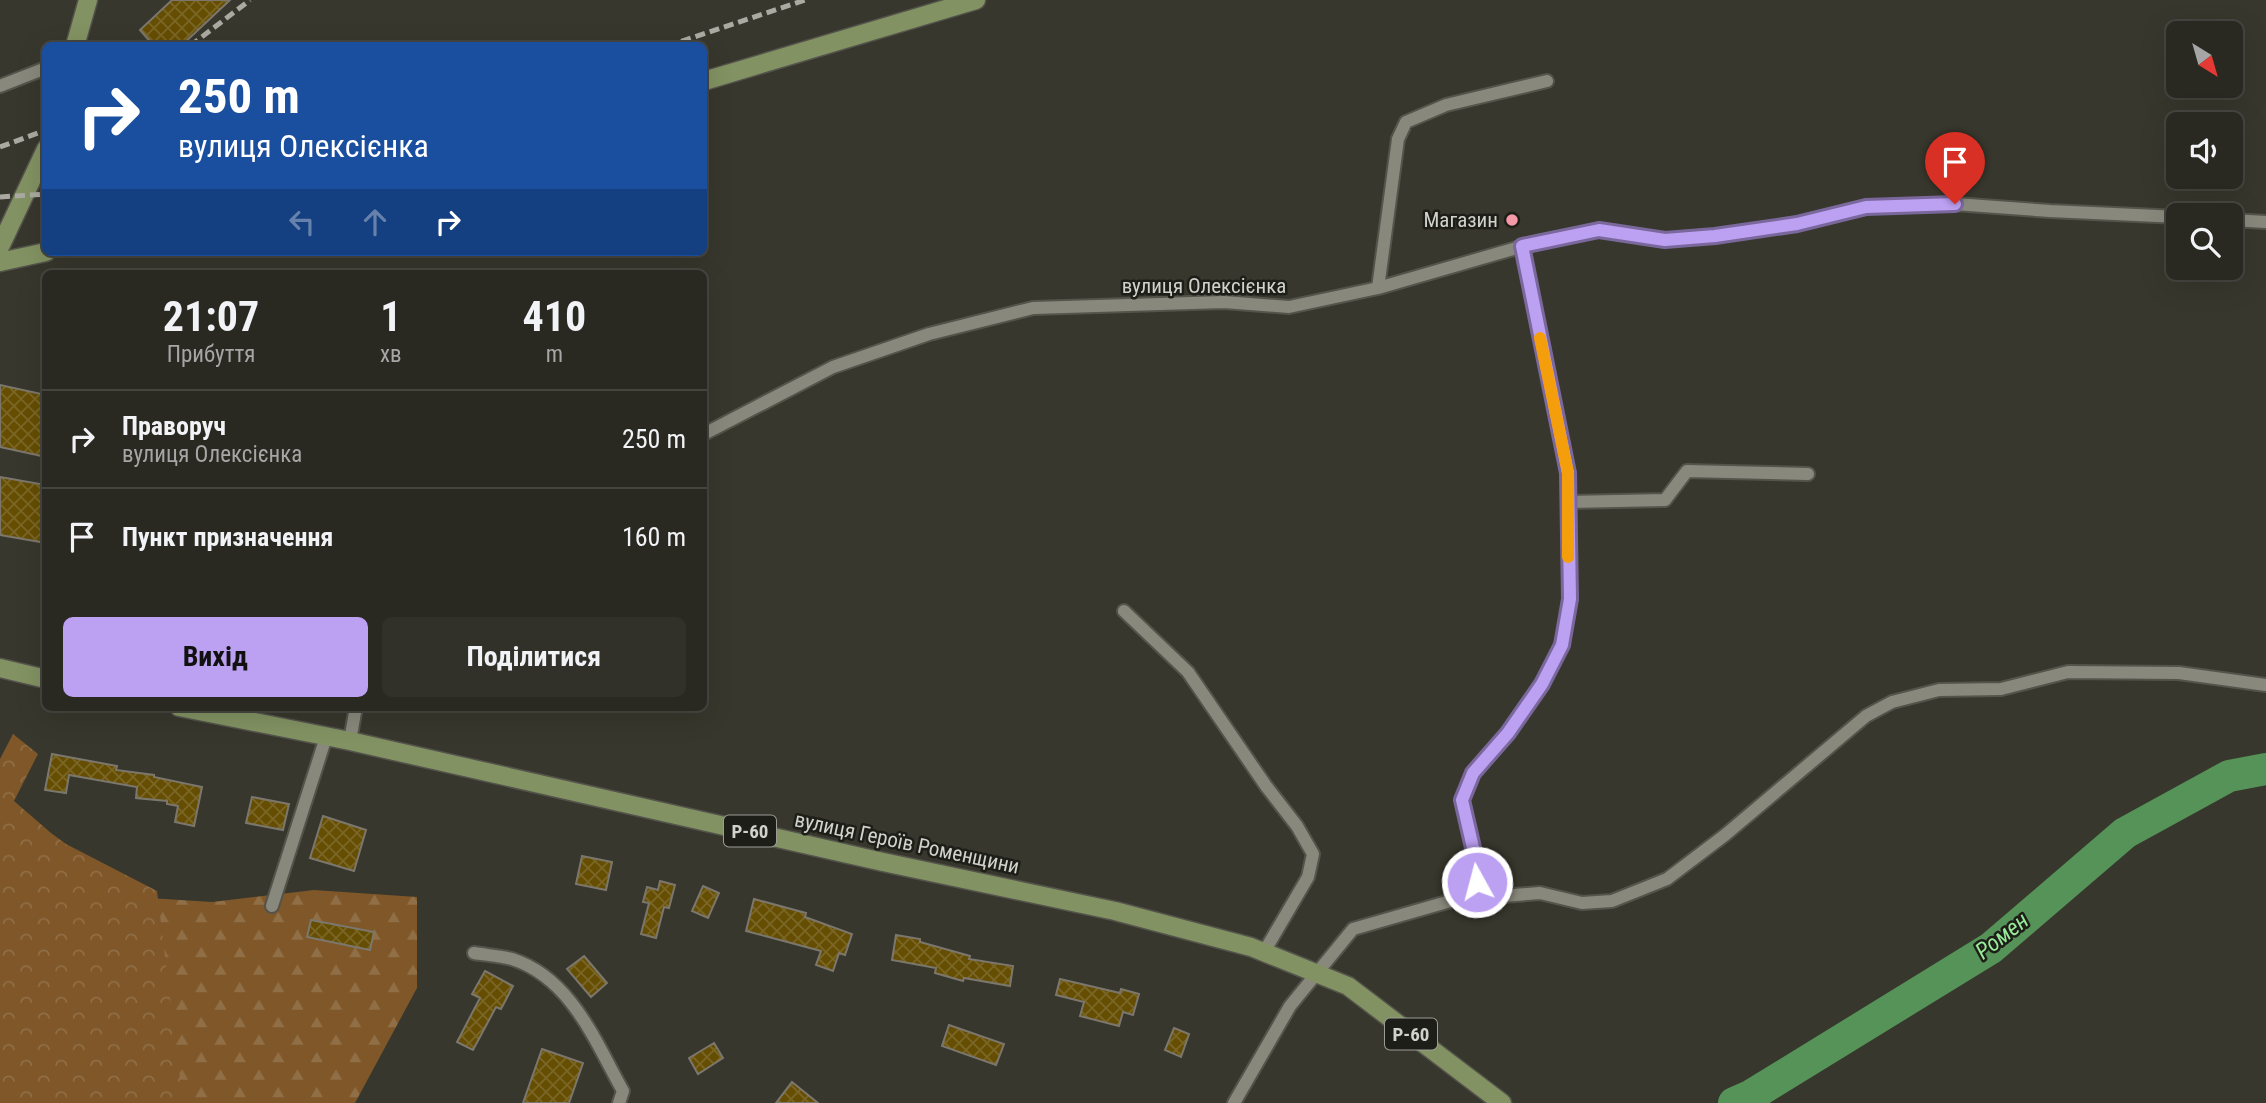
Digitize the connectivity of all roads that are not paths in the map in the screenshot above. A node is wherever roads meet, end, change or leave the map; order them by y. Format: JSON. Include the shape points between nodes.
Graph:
{"nodes":[{"id":1,"x":88,"y":0,"type":"edge"},
{"id":2,"x":976,"y":0,"type":"edge"},
{"id":3,"x":76,"y":42,"type":"edge"},
{"id":4,"x":42,"y":70,"type":"edge"},
{"id":5,"x":707,"y":80,"type":"edge"},
{"id":6,"x":1547,"y":81,"type":"dead end"},
{"id":7,"x":0,"y":86,"type":"edge"},
{"id":8,"x":42,"y":158,"type":"edge"},
{"id":9,"x":2166,"y":216,"type":"edge"},
{"id":10,"x":2243,"y":221,"type":"edge"},
{"id":11,"x":2266,"y":222,"type":"edge"},
{"id":12,"x":1522,"y":246,"type":"junction"},
{"id":13,"x":0,"y":247,"type":"edge"},
{"id":14,"x":42,"y":253,"type":"edge"},
{"id":15,"x":0,"y":262,"type":"edge"},
{"id":16,"x":1378,"y":288,"type":"junction"},
{"id":17,"x":707,"y":433,"type":"edge"},
{"id":18,"x":1808,"y":474,"type":"dead end"},
{"id":19,"x":1568,"y":502,"type":"junction"},
{"id":20,"x":1124,"y":611,"type":"dead end"},
{"id":21,"x":0,"y":668,"type":"edge"},
{"id":22,"x":42,"y":678,"type":"edge"},
{"id":23,"x":2266,"y":685,"type":"edge"},
{"id":24,"x":199,"y":711,"type":"edge"},
{"id":25,"x":355,"y":711,"type":"edge"},
{"id":26,"x":326,"y":737,"type":"junction"},
{"id":27,"x":350,"y":741,"type":"junction"},
{"id":28,"x":1476,"y":898,"type":"junction"},
{"id":29,"x":272,"y":906,"type":"dead end"},
{"id":30,"x":1264,"y":952,"type":"junction"},
{"id":31,"x":474,"y":953,"type":"dead end"},
{"id":32,"x":1316,"y":973,"type":"junction"},
{"id":33,"x":619,"y":1103,"type":"edge"},
{"id":34,"x":1234,"y":1103,"type":"edge"},
{"id":35,"x":1502,"y":1103,"type":"edge"}],
"edges":[{"from":1,"to":3,"type":"main road"},
{"from":2,"to":5,"type":"main road"},
{"from":4,"to":7,"type":"street"},
{"from":6,"to":16,"type":"street","via":[[1446,105],[1406,122],[1398,139]]},
{"from":8,"to":13,"type":"main road"},
{"from":9,"to":12,"type":"street","name":"вулиця Олексієнка","via":[[1955,204],[1866,207],[1797,224],[1715,236],[1665,240],[1599,230]]},
{"from":10,"to":11,"type":"street"},
{"from":12,"to":16,"type":"street","name":"вулиця Олексієнка"},
{"from":12,"to":19,"type":"street","via":[[1568,473]]},
{"from":14,"to":15,"type":"main road"},
{"from":16,"to":17,"type":"street","name":"вулиця Олексієнка","via":[[1289,307],[1224,302],[1034,308],[929,334],[833,367]]},
{"from":18,"to":19,"type":"street","via":[[1687,471],[1665,500]]},
{"from":19,"to":28,"type":"street","via":[[1570,599],[1562,645],[1508,733],[1473,773],[1462,800],[1477,865]]},
{"from":20,"to":30,"type":"street","via":[[1188,672],[1313,854],[1308,877]]},
{"from":21,"to":22,"type":"main road"},
{"from":23,"to":28,"type":"street","via":[[2179,673],[2068,672],[2001,689],[1939,690],[1892,702],[1866,716],[1667,879],[1612,901],[1582,904],[1539,893]]},
{"from":24,"to":26,"type":"main road","name":"вулиця Героїв Роменщини","number":"Р-60"},
{"from":25,"to":27,"type":"street"},
{"from":26,"to":27,"type":"main road","name":"вулиця Героїв Роменщини","number":"Р-60"},
{"from":26,"to":29,"type":"street"},
{"from":27,"to":30,"type":"main road","name":"вулиця Героїв Роменщини","number":"Р-60","via":[[1115,911]]},
{"from":28,"to":32,"type":"street","via":[[1353,929]]},
{"from":30,"to":32,"type":"main road","name":"вулиця Героїв Роменщини","number":"Р-60"},
{"from":31,"to":33,"type":"street","via":[[512,960],[545,976],[567,996],[623,1091]]},
{"from":32,"to":34,"type":"street","via":[[1290,1006]]},
{"from":32,"to":35,"type":"main road","name":"вулиця Героїв Роменщини","number":"Р-60","via":[[1348,986]]}]}
